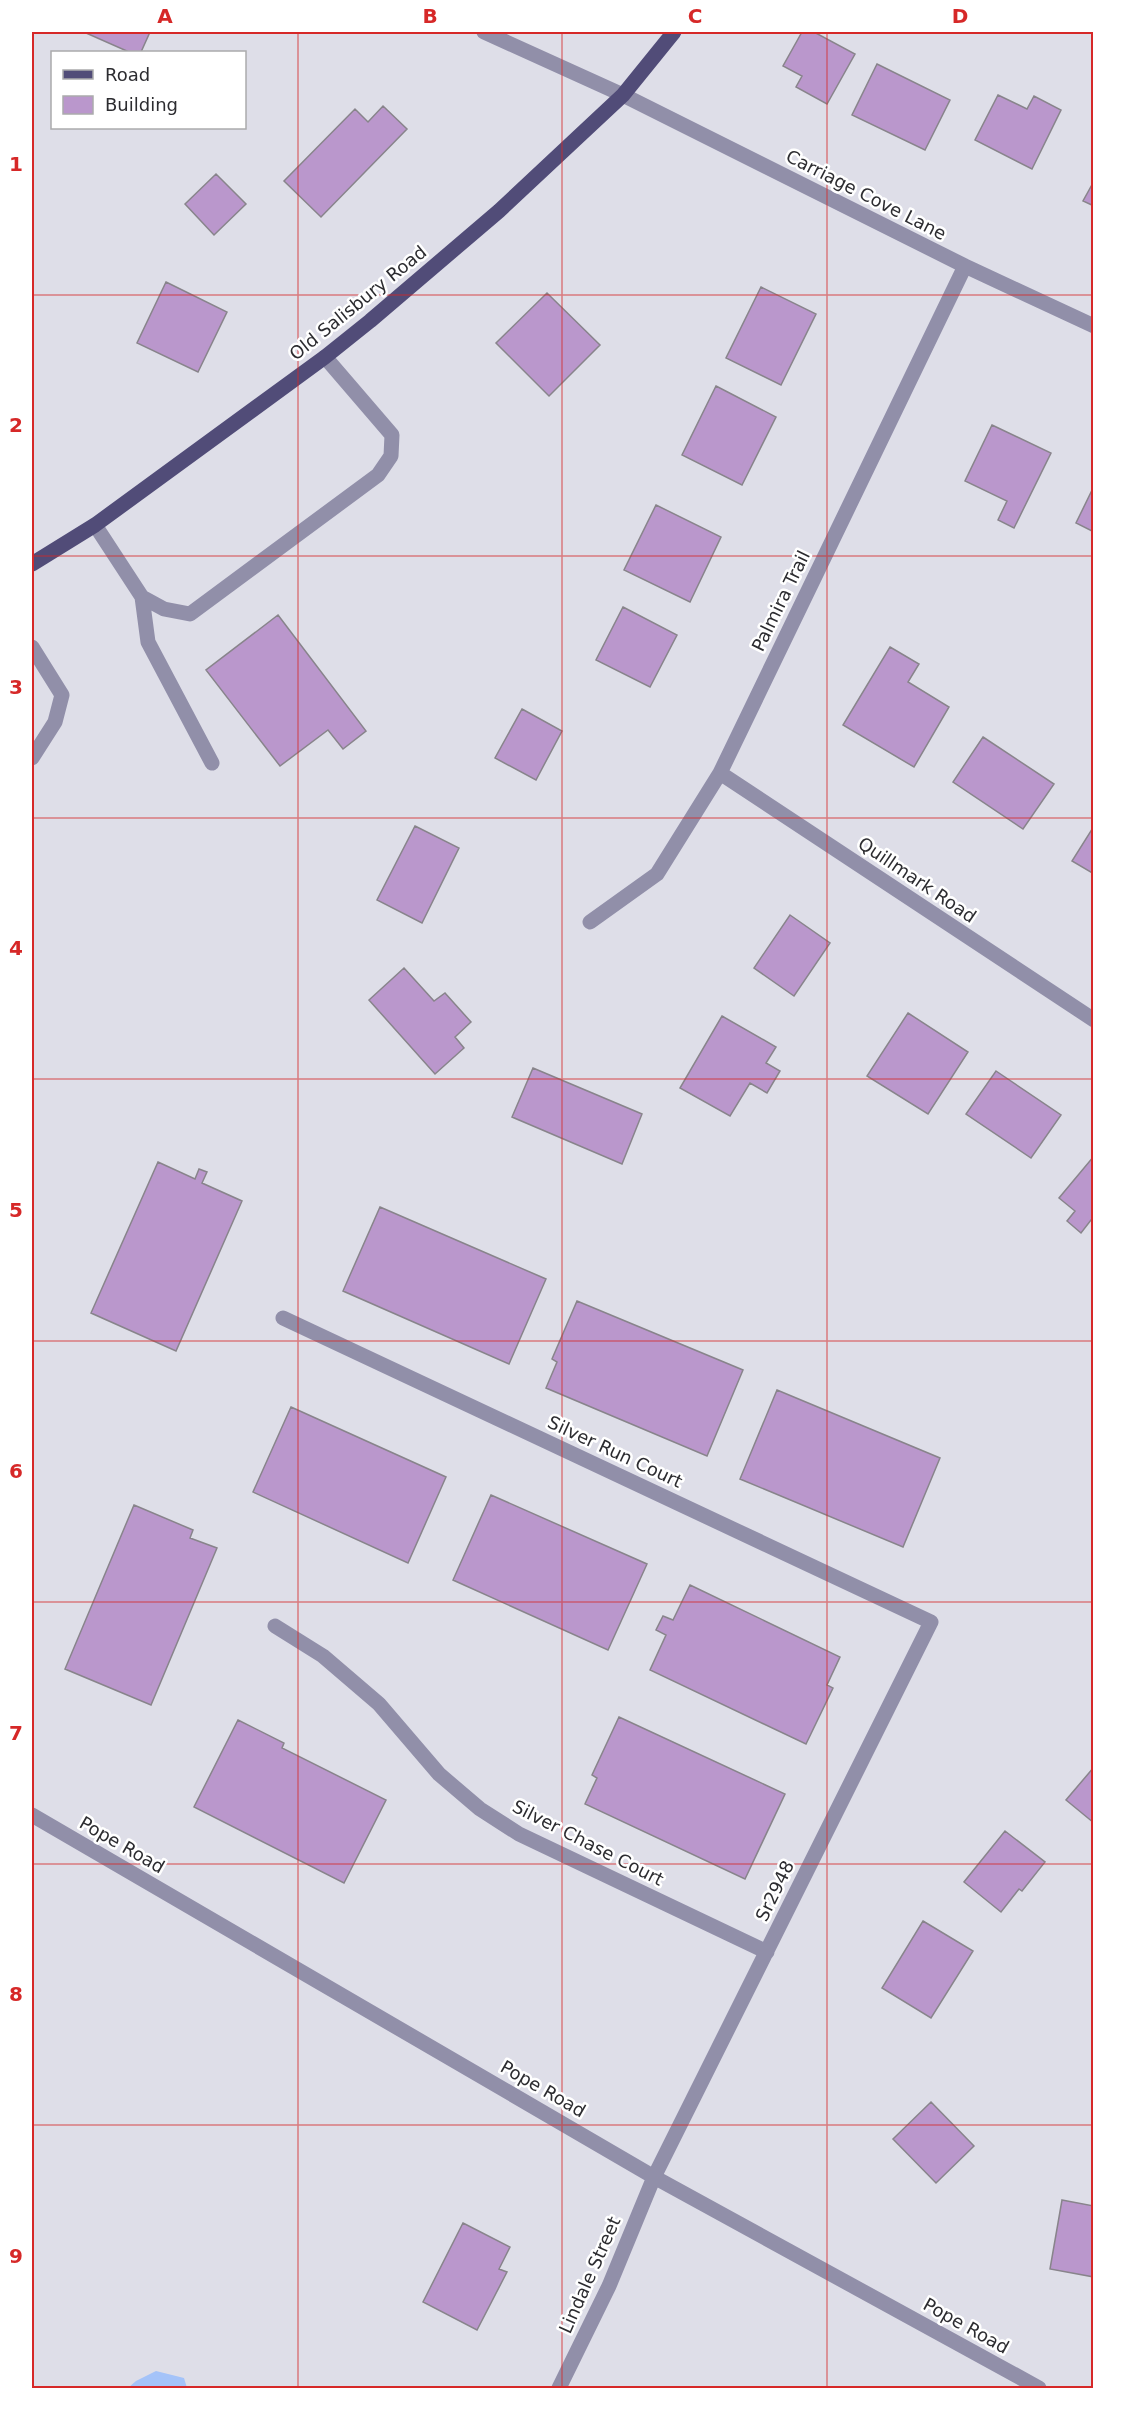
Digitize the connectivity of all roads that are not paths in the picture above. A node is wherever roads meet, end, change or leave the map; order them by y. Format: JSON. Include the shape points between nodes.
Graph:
{"nodes":[{"id":1,"x":484,"y":32,"type":"edge"},
{"id":2,"x":674,"y":32,"type":"edge"},
{"id":3,"x":623,"y":95,"type":"junction"},
{"id":4,"x":965,"y":266,"type":"junction"},
{"id":5,"x":1094,"y":326,"type":"edge"},
{"id":6,"x":325,"y":357,"type":"junction"},
{"id":7,"x":95,"y":525,"type":"junction"},
{"id":8,"x":32,"y":564,"type":"edge"},
{"id":9,"x":142,"y":597,"type":"junction"},
{"id":10,"x":32,"y":646,"type":"edge"},
{"id":11,"x":32,"y":758,"type":"edge"},
{"id":12,"x":212,"y":763,"type":"dead end"},
{"id":13,"x":720,"y":773,"type":"junction"},
{"id":14,"x":590,"y":922,"type":"dead end"},
{"id":15,"x":1094,"y":1020,"type":"edge"},
{"id":16,"x":283,"y":1318,"type":"dead end"},
{"id":17,"x":931,"y":1622,"type":"joint"},
{"id":18,"x":275,"y":1626,"type":"dead end"},
{"id":19,"x":32,"y":1815,"type":"edge"},
{"id":20,"x":766,"y":1952,"type":"junction"},
{"id":21,"x":654,"y":2177,"type":"junction"},
{"id":22,"x":559,"y":2388,"type":"edge"},
{"id":23,"x":1039,"y":2388,"type":"edge"}],
"edges":[{"from":1,"to":3,"type":"street","name":"Carriage Cove Lane"},
{"from":2,"to":3,"type":"main road","name":"Old Salisbury Road"},
{"from":3,"to":4,"type":"street","name":"Carriage Cove Lane"},
{"from":3,"to":6,"type":"main road","name":"Old Salisbury Road","via":[[499,211]]},
{"from":4,"to":5,"type":"street","name":"Carriage Cove Lane"},
{"from":4,"to":13,"type":"street","name":"Palmira Trail"},
{"from":6,"to":7,"type":"main road","name":"Old Salisbury Road"},
{"from":6,"to":9,"type":"street","via":[[392,435],[391,456],[378,475],[190,614],[164,609]]},
{"from":7,"to":8,"type":"main road","name":"Old Salisbury Road"},
{"from":7,"to":9,"type":"street"},
{"from":9,"to":12,"type":"street","via":[[148,642]]},
{"from":10,"to":11,"type":"street","via":[[62,695],[55,722]]},
{"from":13,"to":14,"type":"street","name":"Palmira Trail","via":[[657,874]]},
{"from":13,"to":15,"type":"street","name":"Quillmark Road"},
{"from":16,"to":17,"type":"street","name":"Silver Run Court"},
{"from":17,"to":20,"type":"street","name":"Sr2948"},
{"from":18,"to":20,"type":"street","name":"Silver Chase Court","via":[[323,1656],[379,1704],[439,1774],[480,1809],[509,1828]]},
{"from":19,"to":21,"type":"street","name":"Pope Road"},
{"from":20,"to":21,"type":"street","name":"Sr2948"},
{"from":21,"to":22,"type":"street","name":"Lindale Street","via":[[609,2286]]},
{"from":21,"to":23,"type":"street","name":"Pope Road"}]}
